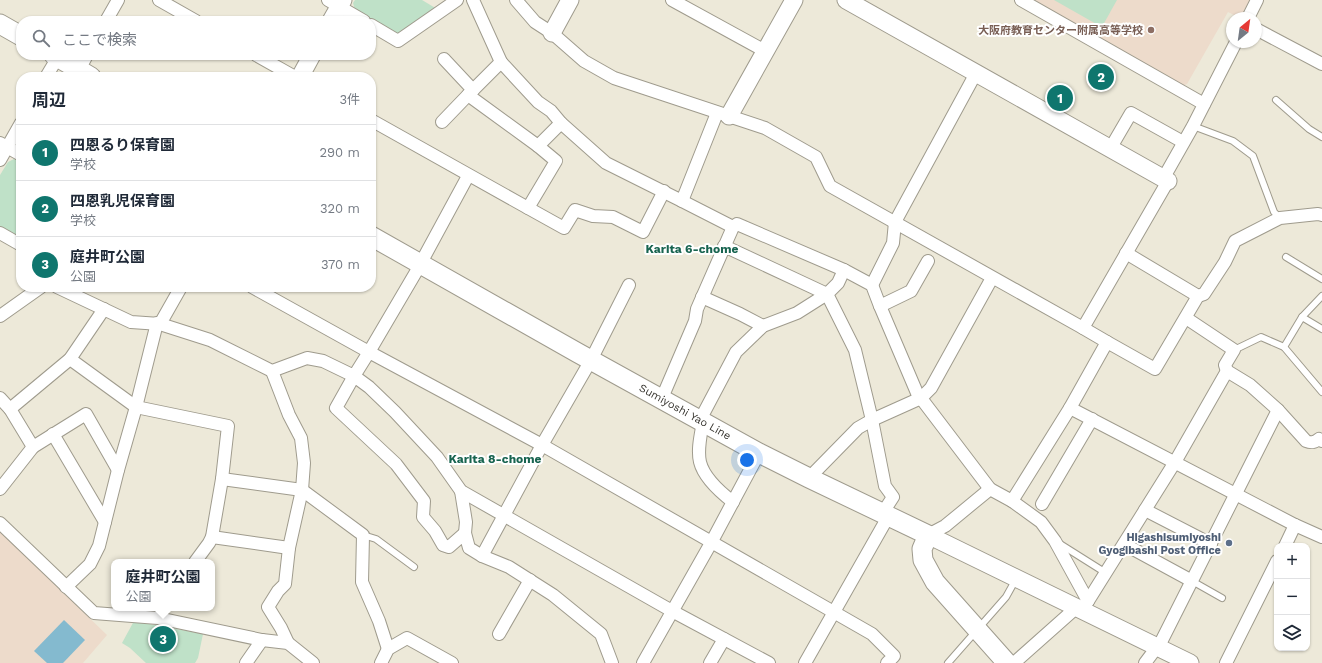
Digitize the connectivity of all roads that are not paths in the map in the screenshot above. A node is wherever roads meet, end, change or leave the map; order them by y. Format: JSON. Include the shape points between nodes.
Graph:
{"nodes":[{"id":1,"x":118,"y":0,"type":"edge"},
{"id":2,"x":159,"y":0,"type":"edge"},
{"id":3,"x":457,"y":0,"type":"edge"},
{"id":4,"x":473,"y":0,"type":"edge"},
{"id":5,"x":516,"y":0,"type":"edge"},
{"id":6,"x":570,"y":0,"type":"edge"},
{"id":7,"x":672,"y":0,"type":"edge"},
{"id":8,"x":794,"y":0,"type":"edge"},
{"id":9,"x":846,"y":0,"type":"edge"},
{"id":10,"x":1021,"y":0,"type":"edge"},
{"id":11,"x":1257,"y":0,"type":"edge"},
{"id":12,"x":335,"y":7,"type":"edge"},
{"id":13,"x":1251,"y":12,"type":"edge"},
{"id":14,"x":109,"y":16,"type":"edge"},
{"id":15,"x":187,"y":16,"type":"edge"},
{"id":16,"x":354,"y":16,"type":"edge"},
{"id":17,"x":0,"y":24,"type":"edge"},
{"id":18,"x":376,"y":28,"type":"edge"},
{"id":19,"x":1262,"y":32,"type":"edge"},
{"id":20,"x":16,"y":33,"type":"edge"},
{"id":21,"x":552,"y":33,"type":"junction"},
{"id":22,"x":1233,"y":48,"type":"edge"},
{"id":23,"x":765,"y":51,"type":"junction"},
{"id":24,"x":444,"y":59,"type":"dead end"},
{"id":25,"x":54,"y":60,"type":"edge"},
{"id":26,"x":67,"y":60,"type":"edge"},
{"id":27,"x":265,"y":60,"type":"edge"},
{"id":28,"x":309,"y":60,"type":"edge"},
{"id":29,"x":501,"y":62,"type":"junction"},
{"id":30,"x":1322,"y":64,"type":"edge"},
{"id":31,"x":86,"y":67,"type":"edge"},
{"id":32,"x":48,"y":72,"type":"edge"},
{"id":33,"x":286,"y":72,"type":"edge"},
{"id":34,"x":303,"y":72,"type":"edge"},
{"id":35,"x":976,"y":73,"type":"junction"},
{"id":36,"x":471,"y":93,"type":"junction"},
{"id":37,"x":1276,"y":100,"type":"dead end"},
{"id":38,"x":1204,"y":104,"type":"junction"},
{"id":39,"x":723,"y":115,"type":"junction"},
{"id":40,"x":442,"y":122,"type":"dead end"},
{"id":41,"x":376,"y":123,"type":"edge"},
{"id":42,"x":561,"y":123,"type":"junction"},
{"id":43,"x":1193,"y":126,"type":"junction"},
{"id":44,"x":16,"y":129,"type":"edge"},
{"id":45,"x":1322,"y":137,"type":"edge"},
{"id":46,"x":1184,"y":142,"type":"junction"},
{"id":47,"x":4,"y":145,"type":"edge"},
{"id":48,"x":538,"y":146,"type":"junction"},
{"id":49,"x":1110,"y":149,"type":"junction"},
{"id":50,"x":16,"y":152,"type":"edge"},
{"id":51,"x":0,"y":160,"type":"edge"},
{"id":52,"x":468,"y":176,"type":"junction"},
{"id":53,"x":1165,"y":180,"type":"junction"},
{"id":54,"x":664,"y":191,"type":"junction"},
{"id":55,"x":682,"y":201,"type":"junction"},
{"id":56,"x":528,"y":208,"type":"junction"},
{"id":57,"x":1321,"y":212,"type":"edge"},
{"id":58,"x":1280,"y":218,"type":"junction"},
{"id":59,"x":895,"y":222,"type":"junction"},
{"id":60,"x":733,"y":227,"type":"junction"},
{"id":61,"x":0,"y":233,"type":"edge"},
{"id":62,"x":376,"y":239,"type":"edge"},
{"id":63,"x":16,"y":242,"type":"edge"},
{"id":64,"x":724,"y":246,"type":"junction"},
{"id":65,"x":1126,"y":253,"type":"junction"},
{"id":66,"x":1286,"y":257,"type":"dead end"},
{"id":67,"x":928,"y":261,"type":"dead end"},
{"id":68,"x":420,"y":264,"type":"junction"},
{"id":69,"x":844,"y":270,"type":"junction"},
{"id":70,"x":992,"y":278,"type":"junction"},
{"id":71,"x":1322,"y":279,"type":"edge"},
{"id":72,"x":629,"y":284,"type":"dead end"},
{"id":73,"x":872,"y":285,"type":"junction"},
{"id":74,"x":34,"y":292,"type":"edge"},
{"id":75,"x":67,"y":292,"type":"edge"},
{"id":76,"x":178,"y":292,"type":"edge"},
{"id":77,"x":261,"y":292,"type":"edge"},
{"id":78,"x":827,"y":294,"type":"junction"},
{"id":79,"x":1198,"y":296,"type":"junction"},
{"id":80,"x":1322,"y":296,"type":"edge"},
{"id":81,"x":702,"y":298,"type":"junction"},
{"id":82,"x":880,"y":306,"type":"junction"},
{"id":83,"x":104,"y":309,"type":"junction"},
{"id":84,"x":0,"y":316,"type":"edge"},
{"id":85,"x":1302,"y":316,"type":"junction"},
{"id":86,"x":1186,"y":318,"type":"junction"},
{"id":87,"x":159,"y":324,"type":"junction"},
{"id":88,"x":763,"y":326,"type":"junction"},
{"id":89,"x":1083,"y":328,"type":"junction"},
{"id":90,"x":1322,"y":329,"type":"edge"},
{"id":91,"x":1108,"y":342,"type":"junction"},
{"id":92,"x":1284,"y":347,"type":"junction"},
{"id":93,"x":1234,"y":350,"type":"junction"},
{"id":94,"x":368,"y":352,"type":"junction"},
{"id":95,"x":70,"y":359,"type":"junction"},
{"id":96,"x":591,"y":360,"type":"junction"},
{"id":97,"x":272,"y":371,"type":"junction"},
{"id":98,"x":1227,"y":371,"type":"junction"},
{"id":99,"x":354,"y":376,"type":"junction"},
{"id":100,"x":1322,"y":392,"type":"edge"},
{"id":101,"x":0,"y":398,"type":"edge"},
{"id":102,"x":662,"y":398,"type":"junction"},
{"id":103,"x":921,"y":398,"type":"junction"},
{"id":104,"x":136,"y":407,"type":"junction"},
{"id":105,"x":1070,"y":408,"type":"junction"},
{"id":106,"x":10,"y":409,"type":"junction"},
{"id":107,"x":1278,"y":410,"type":"junction"},
{"id":108,"x":1092,"y":419,"type":"junction"},
{"id":109,"x":872,"y":420,"type":"junction"},
{"id":110,"x":702,"y":421,"type":"junction"},
{"id":111,"x":53,"y":434,"type":"junction"},
{"id":112,"x":1321,"y":439,"type":"edge"},
{"id":113,"x":542,"y":445,"type":"junction"},
{"id":114,"x":33,"y":446,"type":"junction"},
{"id":115,"x":759,"y":453,"type":"junction"},
{"id":116,"x":1175,"y":462,"type":"junction"},
{"id":117,"x":118,"y":470,"type":"junction"},
{"id":118,"x":809,"y":478,"type":"junction"},
{"id":119,"x":222,"y":479,"type":"junction"},
{"id":120,"x":0,"y":489,"type":"edge"},
{"id":121,"x":990,"y":489,"type":"junction"},
{"id":122,"x":302,"y":490,"type":"junction"},
{"id":123,"x":461,"y":491,"type":"junction"},
{"id":124,"x":1236,"y":494,"type":"junction"},
{"id":125,"x":1012,"y":501,"type":"junction"},
{"id":126,"x":733,"y":502,"type":"junction"},
{"id":127,"x":1042,"y":504,"type":"dead end"},
{"id":128,"x":1145,"y":510,"type":"junction"},
{"id":129,"x":885,"y":515,"type":"junction"},
{"id":130,"x":504,"y":516,"type":"junction"},
{"id":131,"x":105,"y":522,"type":"junction"},
{"id":132,"x":0,"y":523,"type":"edge"},
{"id":133,"x":1295,"y":525,"type":"junction"},
{"id":134,"x":465,"y":534,"type":"junction"},
{"id":135,"x":363,"y":535,"type":"junction"},
{"id":136,"x":928,"y":536,"type":"junction"},
{"id":137,"x":212,"y":537,"type":"junction"},
{"id":138,"x":1322,"y":537,"type":"edge"},
{"id":139,"x":1055,"y":541,"type":"junction"},
{"id":140,"x":711,"y":543,"type":"junction"},
{"id":141,"x":1286,"y":543,"type":"edge"},
{"id":142,"x":1124,"y":544,"type":"junction"},
{"id":143,"x":1211,"y":544,"type":"junction"},
{"id":144,"x":289,"y":548,"type":"junction"},
{"id":145,"x":482,"y":556,"type":"junction"},
{"id":146,"x":197,"y":559,"type":"edge"},
{"id":147,"x":414,"y":567,"type":"dead end"},
{"id":148,"x":1274,"y":567,"type":"edge"},
{"id":149,"x":1106,"y":573,"type":"junction"},
{"id":150,"x":1017,"y":578,"type":"junction"},
{"id":151,"x":530,"y":580,"type":"junction"},
{"id":152,"x":1192,"y":581,"type":"junction"},
{"id":153,"x":66,"y":587,"type":"junction"},
{"id":154,"x":1222,"y":598,"type":"dead end"},
{"id":155,"x":1082,"y":606,"type":"junction"},
{"id":156,"x":672,"y":611,"type":"junction"},
{"id":157,"x":160,"y":613,"type":"edge"},
{"id":158,"x":833,"y":613,"type":"junction"},
{"id":159,"x":977,"y":628,"type":"junction"},
{"id":160,"x":499,"y":634,"type":"dead end"},
{"id":161,"x":724,"y":639,"type":"junction"},
{"id":162,"x":262,"y":640,"type":"junction"},
{"id":163,"x":288,"y":643,"type":"junction"},
{"id":164,"x":1157,"y":647,"type":"junction"},
{"id":165,"x":388,"y":649,"type":"junction"},
{"id":166,"x":246,"y":663,"type":"edge"},
{"id":167,"x":313,"y":663,"type":"edge"},
{"id":168,"x":380,"y":663,"type":"edge"},
{"id":169,"x":452,"y":663,"type":"edge"},
{"id":170,"x":612,"y":663,"type":"edge"},
{"id":171,"x":643,"y":663,"type":"edge"},
{"id":172,"x":710,"y":663,"type":"edge"},
{"id":173,"x":769,"y":663,"type":"edge"},
{"id":174,"x":805,"y":663,"type":"edge"},
{"id":175,"x":887,"y":663,"type":"edge"},
{"id":176,"x":948,"y":663,"type":"edge"},
{"id":177,"x":1007,"y":663,"type":"edge"},
{"id":178,"x":1014,"y":663,"type":"edge"},
{"id":179,"x":1145,"y":663,"type":"edge"},
{"id":180,"x":1190,"y":663,"type":"edge"},
{"id":181,"x":1226,"y":663,"type":"edge"}],
"edges":[{"from":1,"to":14,"type":"street"},
{"from":2,"to":15,"type":"street"},
{"from":3,"to":18,"type":"street","via":[[398,41]]},
{"from":4,"to":29,"type":"street"},
{"from":5,"to":21,"type":"street","via":[[535,22]]},
{"from":6,"to":21,"type":"street"},
{"from":7,"to":23,"type":"street"},
{"from":8,"to":23,"type":"street"},
{"from":9,"to":35,"type":"street"},
{"from":10,"to":38,"type":"street"},
{"from":11,"to":13,"type":"street"},
{"from":12,"to":16,"type":"street"},
{"from":17,"to":20,"type":"main road"},
{"from":19,"to":30,"type":"street"},
{"from":21,"to":39,"type":"street","via":[[584,61],[614,78]]},
{"from":22,"to":38,"type":"street"},
{"from":23,"to":39,"type":"street"},
{"from":24,"to":36,"type":"street"},
{"from":25,"to":32,"type":"street"},
{"from":26,"to":31,"type":"main road"},
{"from":27,"to":33,"type":"street"},
{"from":28,"to":34,"type":"street"},
{"from":29,"to":36,"type":"street"},
{"from":29,"to":42,"type":"street"},
{"from":35,"to":49,"type":"street"},
{"from":35,"to":59,"type":"street"},
{"from":36,"to":40,"type":"street"},
{"from":36,"to":48,"type":"street"},
{"from":37,"to":45,"type":"lane"},
{"from":38,"to":43,"type":"street"},
{"from":39,"to":55,"type":"street"},
{"from":39,"to":59,"type":"street","via":[[765,128],[816,157],[830,186]]},
{"from":41,"to":52,"type":"street"},
{"from":42,"to":48,"type":"street"},
{"from":42,"to":54,"type":"street","via":[[606,163]]},
{"from":43,"to":46,"type":"street"},
{"from":43,"to":58,"type":"lane","via":[[1233,141],[1253,156],[1274,212]]},
{"from":44,"to":47,"type":"street"},
{"from":46,"to":49,"type":"street","via":[[1131,113]]},
{"from":46,"to":53,"type":"street"},
{"from":47,"to":50,"type":"street"},
{"from":47,"to":51,"type":"street"},
{"from":48,"to":56,"type":"street","via":[[556,161]]},
{"from":49,"to":53,"type":"street"},
{"from":52,"to":56,"type":"street"},
{"from":52,"to":68,"type":"street"},
{"from":53,"to":65,"type":"street"},
{"from":54,"to":55,"type":"street"},
{"from":54,"to":56,"type":"street","via":[[643,232],[612,217],[593,216],[575,210],[564,228]]},
{"from":55,"to":60,"type":"street"},
{"from":57,"to":58,"type":"street"},
{"from":58,"to":79,"type":"street","via":[[1235,241],[1204,294]]},
{"from":59,"to":70,"type":"street"},
{"from":59,"to":73,"type":"street","via":[[893,242]]},
{"from":60,"to":64,"type":"street"},
{"from":60,"to":69,"type":"street","via":[[737,224]]},
{"from":61,"to":63,"type":"street"},
{"from":62,"to":68,"type":"main road","name":"Sumiyoshi Yao Line"},
{"from":64,"to":78,"type":"street"},
{"from":64,"to":81,"type":"street"},
{"from":65,"to":79,"type":"street"},
{"from":65,"to":89,"type":"street"},
{"from":66,"to":71,"type":"lane"},
{"from":67,"to":82,"type":"street","via":[[911,291]]},
{"from":68,"to":94,"type":"street"},
{"from":68,"to":96,"type":"main road","name":"Sumiyoshi Yao Line"},
{"from":69,"to":73,"type":"street"},
{"from":69,"to":78,"type":"street","via":[[838,283]]},
{"from":70,"to":89,"type":"street"},
{"from":70,"to":103,"type":"street","via":[[931,388]]},
{"from":72,"to":96,"type":"street"},
{"from":73,"to":82,"type":"street"},
{"from":74,"to":84,"type":"street"},
{"from":75,"to":83,"type":"street"},
{"from":76,"to":87,"type":"street"},
{"from":77,"to":94,"type":"street"},
{"from":78,"to":88,"type":"street","via":[[797,313]]},
{"from":78,"to":109,"type":"street","via":[[855,350]]},
{"from":79,"to":86,"type":"street"},
{"from":80,"to":85,"type":"lane"},
{"from":81,"to":88,"type":"street"},
{"from":81,"to":102,"type":"street"},
{"from":82,"to":103,"type":"street"},
{"from":83,"to":87,"type":"street","via":[[132,322]]},
{"from":83,"to":95,"type":"street"},
{"from":85,"to":90,"type":"lane"},
{"from":85,"to":92,"type":"lane"},
{"from":86,"to":91,"type":"street","via":[[1155,369]]},
{"from":86,"to":93,"type":"street"},
{"from":87,"to":97,"type":"street","via":[[210,340]]},
{"from":87,"to":104,"type":"street"},
{"from":88,"to":110,"type":"street","via":[[736,352]]},
{"from":89,"to":91,"type":"street"},
{"from":91,"to":105,"type":"street"},
{"from":92,"to":93,"type":"lane","via":[[1261,337]]},
{"from":92,"to":100,"type":"lane"},
{"from":93,"to":98,"type":"street","via":[[1225,365]]},
{"from":94,"to":99,"type":"street"},
{"from":94,"to":113,"type":"street"},
{"from":95,"to":104,"type":"street"},
{"from":95,"to":106,"type":"street"},
{"from":96,"to":102,"type":"main road","name":"Sumiyoshi Yao Line"},
{"from":96,"to":113,"type":"street"},
{"from":97,"to":99,"type":"street","via":[[307,358],[323,361]]},
{"from":97,"to":122,"type":"street","via":[[301,438],[304,463]]},
{"from":98,"to":107,"type":"street","via":[[1250,386]]},
{"from":98,"to":116,"type":"street"},
{"from":99,"to":123,"type":"street","via":[[370,387],[437,457]]},
{"from":99,"to":134,"type":"street","via":[[336,408],[396,464],[424,501],[423,517],[443,545],[449,547]]},
{"from":101,"to":106,"type":"street"},
{"from":102,"to":110,"type":"main road","name":"Sumiyoshi Yao Line"},
{"from":103,"to":109,"type":"street"},
{"from":103,"to":121,"type":"street"},
{"from":104,"to":117,"type":"street"},
{"from":104,"to":119,"type":"street","via":[[228,426]]},
{"from":105,"to":108,"type":"street"},
{"from":105,"to":125,"type":"street"},
{"from":106,"to":114,"type":"street"},
{"from":107,"to":112,"type":"street","via":[[1306,441],[1310,443]]},
{"from":107,"to":124,"type":"street"},
{"from":108,"to":116,"type":"street"},
{"from":108,"to":127,"type":"street"},
{"from":109,"to":118,"type":"street","via":[[858,428]]},
{"from":109,"to":129,"type":"street","via":[[885,486],[893,497]]},
{"from":110,"to":115,"type":"main road","name":"Sumiyoshi Yao Line"},
{"from":110,"to":126,"type":"street","via":[[700,461],[715,486]]},
{"from":111,"to":114,"type":"street"},
{"from":111,"to":117,"type":"street","via":[[86,414]]},
{"from":111,"to":131,"type":"street"},
{"from":113,"to":130,"type":"street"},
{"from":113,"to":140,"type":"street"},
{"from":114,"to":120,"type":"street"},
{"from":115,"to":118,"type":"main road","name":"Sumiyoshi Yao Line"},
{"from":115,"to":126,"type":"street"},
{"from":116,"to":124,"type":"street"},
{"from":116,"to":128,"type":"street"},
{"from":117,"to":131,"type":"street"},
{"from":118,"to":129,"type":"main road","name":"Sumiyoshi Yao Line"},
{"from":119,"to":122,"type":"street"},
{"from":119,"to":137,"type":"street"},
{"from":121,"to":125,"type":"street"},
{"from":121,"to":136,"type":"street","via":[[945,526]]},
{"from":122,"to":135,"type":"street"},
{"from":122,"to":144,"type":"street"},
{"from":123,"to":130,"type":"street"},
{"from":123,"to":134,"type":"street","via":[[466,522]]},
{"from":124,"to":133,"type":"street"},
{"from":124,"to":143,"type":"street"},
{"from":125,"to":139,"type":"street","via":[[1041,522]]},
{"from":126,"to":140,"type":"street"},
{"from":128,"to":142,"type":"street"},
{"from":128,"to":143,"type":"street"},
{"from":129,"to":136,"type":"main road","name":"Sumiyoshi Yao Line"},
{"from":129,"to":158,"type":"street"},
{"from":130,"to":145,"type":"street"},
{"from":130,"to":156,"type":"street"},
{"from":131,"to":153,"type":"street","via":[[99,546],[90,564]]},
{"from":132,"to":153,"type":"street"},
{"from":133,"to":138,"type":"street"},
{"from":133,"to":141,"type":"street"},
{"from":134,"to":145,"type":"street","via":[[469,548]]},
{"from":135,"to":147,"type":"lane","via":[[376,538]]},
{"from":135,"to":165,"type":"street","via":[[362,582]]},
{"from":136,"to":150,"type":"street"},
{"from":136,"to":159,"type":"main road","via":[[922,549],[927,568],[935,582]]},
{"from":137,"to":144,"type":"street"},
{"from":137,"to":146,"type":"street"},
{"from":139,"to":149,"type":"lane"},
{"from":139,"to":155,"type":"street"},
{"from":140,"to":156,"type":"street"},
{"from":140,"to":158,"type":"street"},
{"from":142,"to":149,"type":"street"},
{"from":142,"to":152,"type":"street"},
{"from":143,"to":152,"type":"street"},
{"from":144,"to":163,"type":"street","via":[[285,584],[268,607]]},
{"from":145,"to":151,"type":"street","via":[[509,567]]},
{"from":148,"to":181,"type":"street"},
{"from":149,"to":155,"type":"street"},
{"from":150,"to":155,"type":"street"},
{"from":150,"to":159,"type":"lane","via":[[1006,597]]},
{"from":151,"to":160,"type":"street"},
{"from":151,"to":170,"type":"street","via":[[553,595],[600,634]]},
{"from":152,"to":154,"type":"lane"},
{"from":152,"to":164,"type":"street"},
{"from":153,"to":157,"type":"street","via":[[94,613]]},
{"from":155,"to":164,"type":"street"},
{"from":155,"to":178,"type":"street"},
{"from":156,"to":161,"type":"street"},
{"from":156,"to":171,"type":"street"},
{"from":157,"to":162,"type":"street"},
{"from":158,"to":174,"type":"street"},
{"from":158,"to":175,"type":"street","via":[[872,634],[894,656]]},
{"from":159,"to":176,"type":"lane"},
{"from":159,"to":177,"type":"main road"},
{"from":161,"to":172,"type":"street"},
{"from":161,"to":173,"type":"street"},
{"from":162,"to":163,"type":"street"},
{"from":162,"to":166,"type":"street"},
{"from":163,"to":167,"type":"street"},
{"from":164,"to":179,"type":"street"},
{"from":164,"to":180,"type":"street"},
{"from":165,"to":168,"type":"street"},
{"from":165,"to":169,"type":"street","via":[[407,638]]}]}
